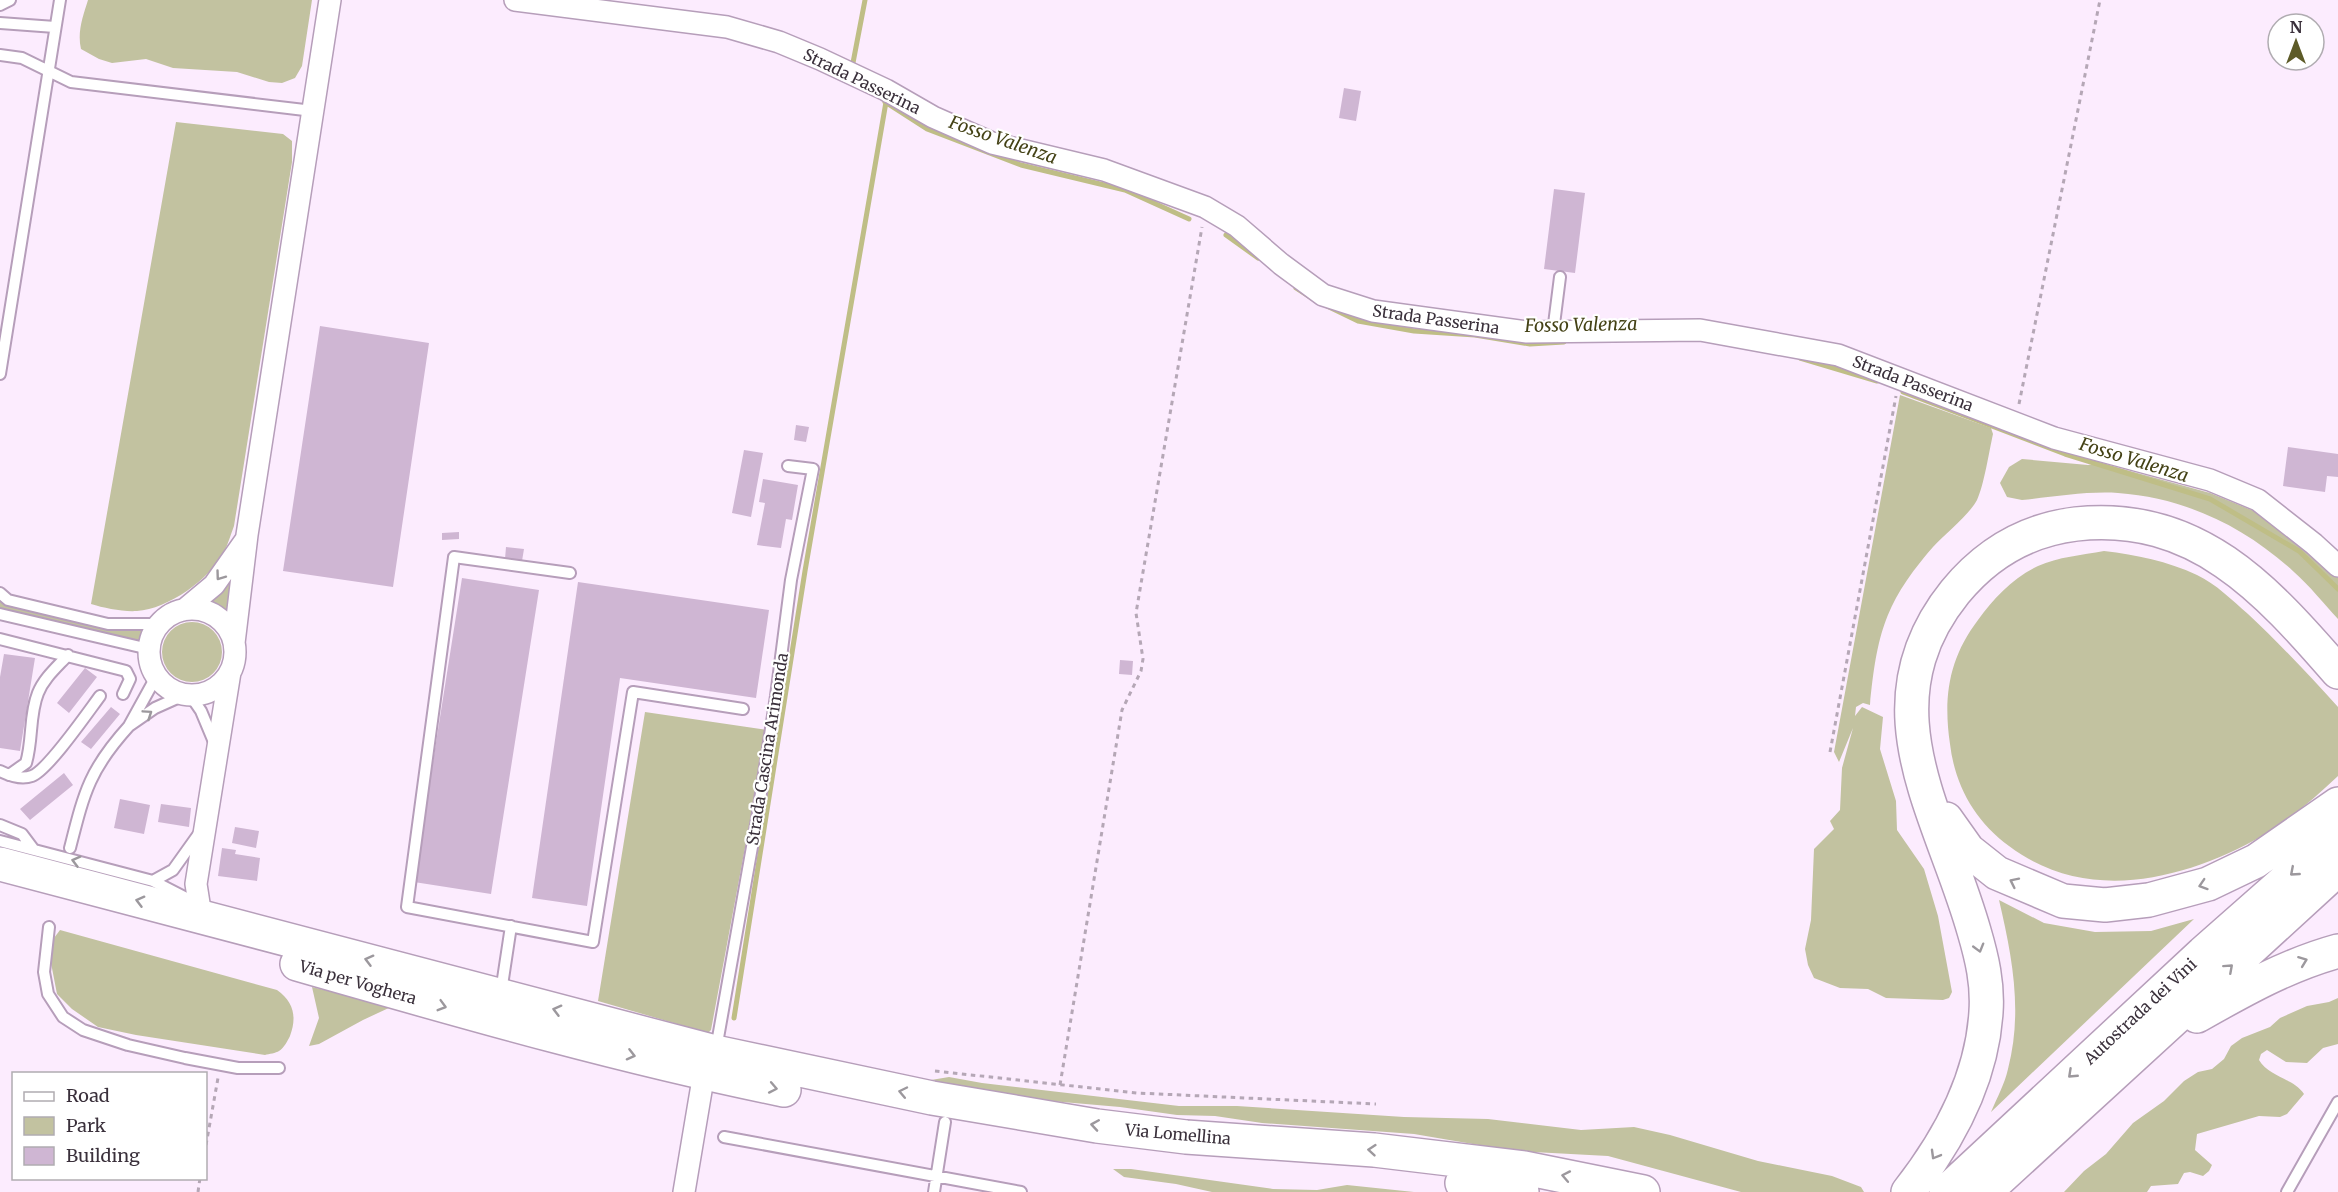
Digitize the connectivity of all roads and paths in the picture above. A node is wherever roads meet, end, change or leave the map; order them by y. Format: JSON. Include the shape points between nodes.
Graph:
{"nodes":[{"id":1,"x":10,"y":0,"type":"edge"},
{"id":2,"x":60,"y":0,"type":"edge"},
{"id":3,"x":330,"y":0,"type":"edge"},
{"id":4,"x":515,"y":0,"type":"edge"},
{"id":5,"x":2100,"y":0,"type":"edge"},
{"id":6,"x":0,"y":5,"type":"edge"},
{"id":7,"x":0,"y":22,"type":"edge"},
{"id":8,"x":55,"y":27,"type":"junction"},
{"id":9,"x":0,"y":55,"type":"edge"},
{"id":10,"x":47,"y":71,"type":"junction"},
{"id":11,"x":313,"y":111,"type":"junction"},
{"id":12,"x":1205,"y":207,"type":"junction"},
{"id":13,"x":1560,"y":277,"type":"dead end"},
{"id":14,"x":1554,"y":332,"type":"junction"},
{"id":15,"x":0,"y":374,"type":"edge"},
{"id":16,"x":1899,"y":377,"type":"junction"},
{"id":17,"x":2016,"y":423,"type":"junction"},
{"id":18,"x":788,"y":466,"type":"dead end"},
{"id":19,"x":247,"y":535,"type":"junction"},
{"id":20,"x":2338,"y":566,"type":"edge"},
{"id":21,"x":570,"y":573,"type":"dead end"},
{"id":22,"x":0,"y":592,"type":"edge"},
{"id":23,"x":184,"y":610,"type":"junction"},
{"id":24,"x":0,"y":614,"type":"edge"},
{"id":25,"x":159,"y":624,"type":"junction"},
{"id":26,"x":0,"y":639,"type":"edge"},
{"id":27,"x":234,"y":643,"type":"junction"},
{"id":28,"x":149,"y":649,"type":"junction"},
{"id":29,"x":68,"y":655,"type":"junction"},
{"id":30,"x":2338,"y":672,"type":"edge"},
{"id":31,"x":156,"y":677,"type":"junction"},
{"id":32,"x":225,"y":679,"type":"junction"},
{"id":33,"x":123,"y":694,"type":"dead end"},
{"id":34,"x":187,"y":695,"type":"junction"},
{"id":35,"x":100,"y":696,"type":"dead end"},
{"id":36,"x":743,"y":709,"type":"dead end"},
{"id":37,"x":129,"y":726,"type":"junction"},
{"id":38,"x":214,"y":737,"type":"junction"},
{"id":39,"x":1830,"y":752,"type":"dead end"},
{"id":40,"x":216,"y":762,"type":"junction"},
{"id":41,"x":4,"y":773,"type":"edge"},
{"id":42,"x":1919,"y":773,"type":"junction"},
{"id":43,"x":2338,"y":804,"type":"edge"},
{"id":44,"x":207,"y":819,"type":"junction"},
{"id":45,"x":0,"y":825,"type":"edge"},
{"id":46,"x":2338,"y":834,"type":"edge"},
{"id":47,"x":0,"y":841,"type":"edge"},
{"id":48,"x":70,"y":848,"type":"dead end"},
{"id":49,"x":34,"y":850,"type":"junction"},
{"id":50,"x":0,"y":864,"type":"edge"},
{"id":51,"x":2338,"y":869,"type":"edge"},
{"id":52,"x":153,"y":881,"type":"junction"},
{"id":53,"x":0,"y":887,"type":"edge"},
{"id":54,"x":200,"y":910,"type":"junction"},
{"id":55,"x":511,"y":926,"type":"junction"},
{"id":56,"x":49,"y":927,"type":"dead end"},
{"id":57,"x":2338,"y":951,"type":"edge"},
{"id":58,"x":501,"y":995,"type":"junction"},
{"id":59,"x":221,"y":1065,"type":"junction"},
{"id":60,"x":712,"y":1067,"type":"junction"},
{"id":61,"x":279,"y":1068,"type":"dead end"},
{"id":62,"x":931,"y":1070,"type":"dead end"},
{"id":63,"x":1060,"y":1084,"type":"junction"},
{"id":64,"x":2338,"y":1102,"type":"edge"},
{"id":65,"x":1376,"y":1104,"type":"dead end"},
{"id":66,"x":945,"y":1122,"type":"junction"},
{"id":67,"x":724,"y":1137,"type":"dead end"},
{"id":68,"x":207,"y":1140,"type":"edge"},
{"id":69,"x":937,"y":1176,"type":"junction"},
{"id":70,"x":684,"y":1192,"type":"edge"},
{"id":71,"x":934,"y":1192,"type":"edge"},
{"id":72,"x":1022,"y":1192,"type":"edge"},
{"id":73,"x":1522,"y":1192,"type":"edge"},
{"id":74,"x":1643,"y":1192,"type":"edge"},
{"id":75,"x":1908,"y":1192,"type":"edge"},
{"id":76,"x":1946,"y":1192,"type":"edge"},
{"id":77,"x":1986,"y":1192,"type":"edge"},
{"id":78,"x":2287,"y":1192,"type":"edge"}],
"edges":[{"from":1,"to":6,"type":"lane"},
{"from":2,"to":8,"type":"lane"},
{"from":3,"to":11,"type":"street"},
{"from":4,"to":12,"type":"street","name":"Strada Passerina","via":[[727,27],[779,42],[992,143],[1104,170]]},
{"from":5,"to":17,"type":"path"},
{"from":7,"to":8,"type":"lane"},
{"from":8,"to":10,"type":"lane"},
{"from":9,"to":10,"type":"lane","via":[[22,58]]},
{"from":10,"to":11,"type":"lane","via":[[71,82]]},
{"from":10,"to":15,"type":"lane"},
{"from":11,"to":19,"type":"street"},
{"from":12,"to":14,"type":"street","name":"Strada Passerina","via":[[1237,226],[1323,295],[1373,311],[1527,332]]},
{"from":12,"to":63,"type":"path","via":[[1136,614],[1143,659],[1122,710]]},
{"from":13,"to":14,"type":"lane"},
{"from":14,"to":16,"type":"street","name":"Strada Passerina","via":[[1700,330],[1838,355]]},
{"from":16,"to":17,"type":"street","name":"Strada Passerina"},
{"from":16,"to":39,"type":"path"},
{"from":17,"to":20,"type":"street","name":"Strada Passerina","via":[[2054,438],[2210,480],[2258,500]]},
{"from":18,"to":60,"type":"lane","name":"Strada Cascina Arimonda","via":[[813,470]]},
{"from":19,"to":23,"type":"street","one_way":true,"via":[[214,585]]},
{"from":19,"to":27,"type":"street"},
{"from":21,"to":55,"type":"lane","via":[[454,557],[407,907]]},
{"from":22,"to":25,"type":"lane","via":[[8,600],[108,624]]},
{"from":23,"to":25,"type":"street"},
{"from":23,"to":27,"type":"street","via":[[198,610],[221,621]]},
{"from":24,"to":28,"type":"lane"},
{"from":25,"to":28,"type":"street"},
{"from":26,"to":29,"type":"lane"},
{"from":27,"to":32,"type":"street","via":[[234,658]]},
{"from":28,"to":31,"type":"street"},
{"from":29,"to":33,"type":"lane","via":[[126,671],[130,679]]},
{"from":29,"to":41,"type":"lane","via":[[39,691],[26,763]]},
{"from":30,"to":42,"type":"main road","via":[[2300,628],[2245,576],[2210,551],[2167,532],[2131,524],[2094,522],[2052,527],[2004,547],[1980,565],[1936,617],[1921,651],[1910,713]]},
{"from":31,"to":34,"type":"street","via":[[168,688]]},
{"from":31,"to":37,"type":"lane"},
{"from":32,"to":34,"type":"street","via":[[211,691]]},
{"from":32,"to":38,"type":"lane"},
{"from":32,"to":40,"type":"street"},
{"from":37,"to":34,"type":"lane","one_way":true,"via":[[155,708]]},
{"from":34,"to":38,"type":"lane","via":[[201,711]]},
{"from":35,"to":41,"type":"lane","via":[[34,776],[23,778]]},
{"from":36,"to":55,"type":"lane","via":[[633,692],[593,942]]},
{"from":37,"to":48,"type":"lane","via":[[94,770]]},
{"from":38,"to":40,"type":"lane"},
{"from":40,"to":44,"type":"street"},
{"from":43,"to":42,"type":"main road","one_way":true,"via":[[2256,861],[2208,884],[2149,900],[2105,905],[2063,901],[1997,873],[1968,850]]},
{"from":42,"to":75,"type":"main road","one_way":true,"via":[[1969,911],[1984,966],[1986,1012],[1978,1064],[1957,1116],[1931,1163]]},
{"from":44,"to":52,"type":"lane","via":[[173,870]]},
{"from":44,"to":54,"type":"street","via":[[196,884]]},
{"from":45,"to":49,"type":"lane","via":[[22,834]]},
{"from":46,"to":76,"type":"main road","name":"Autostrada dei Vini","one_way":true,"via":[[2203,953]]},
{"from":47,"to":49,"type":"lane"},
{"from":52,"to":49,"type":"lane","one_way":true},
{"from":54,"to":50,"type":"main road","name":"Via per Voghera","one_way":true},
{"from":77,"to":51,"type":"main road","name":"Autostrada dei Vini","one_way":true},
{"from":52,"to":54,"type":"lane"},
{"from":53,"to":60,"type":"main road","name":"Via per Voghera","one_way":true,"via":[[503,1023]]},
{"from":58,"to":54,"type":"main road","name":"Via per Voghera","one_way":true},
{"from":55,"to":58,"type":"lane"},
{"from":56,"to":59,"type":"lane","via":[[44,982],[52,1004],[63,1017],[83,1030],[128,1045]]},
{"from":77,"to":57,"type":"main road","one_way":true,"via":[[2025,1166],[2197,1016],[2258,981],[2305,960]]},
{"from":60,"to":58,"type":"main road","name":"Via per Voghera","one_way":true},
{"from":59,"to":61,"type":"lane"},
{"from":59,"to":68,"type":"path"},
{"from":60,"to":66,"type":"main road","name":"Via Lomellina","one_way":true},
{"from":60,"to":70,"type":"street"},
{"from":74,"to":60,"type":"main road","name":"Via Lomellina","one_way":true,"via":[[1524,1168],[1374,1149],[1186,1137],[1097,1126]]},
{"from":62,"to":63,"type":"path"},
{"from":63,"to":65,"type":"path","via":[[1137,1093]]},
{"from":64,"to":78,"type":"lane"},
{"from":66,"to":69,"type":"lane"},
{"from":66,"to":73,"type":"main road","name":"Via Lomellina","via":[[1099,1148],[1387,1173]]},
{"from":67,"to":69,"type":"lane"},
{"from":69,"to":71,"type":"lane"},
{"from":69,"to":72,"type":"lane"}]}
